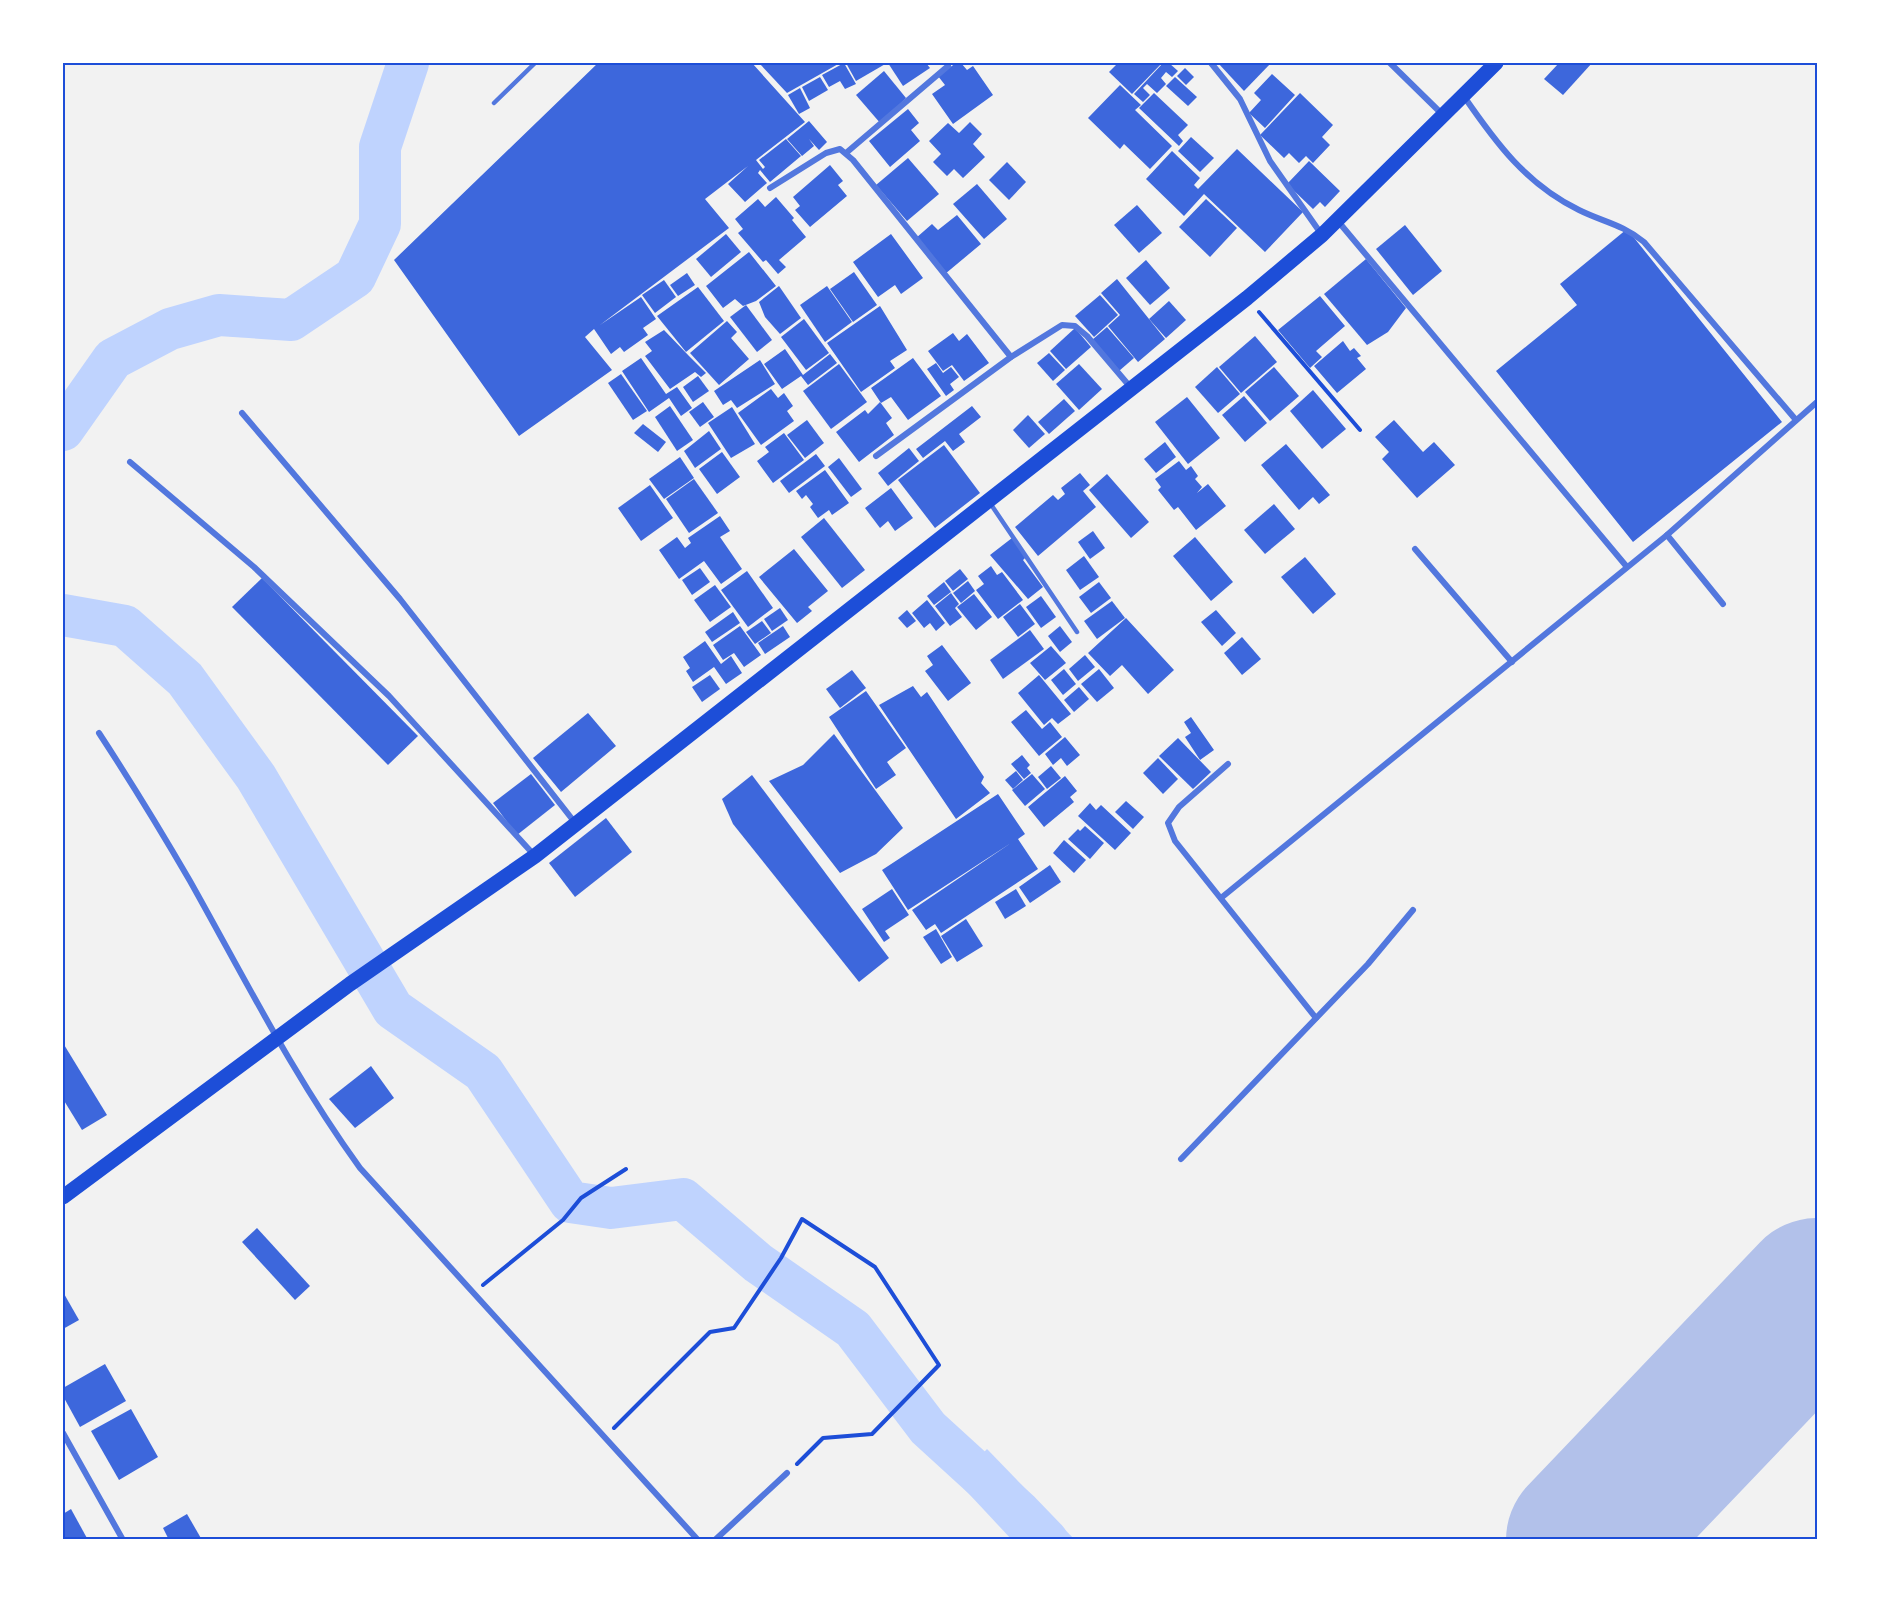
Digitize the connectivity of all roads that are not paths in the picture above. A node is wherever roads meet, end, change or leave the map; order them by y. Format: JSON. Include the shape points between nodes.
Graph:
{"nodes":[{"id":1,"x":535,"y":63,"type":"edge"},
{"id":2,"x":1211,"y":63,"type":"edge"},
{"id":3,"x":1390,"y":63,"type":"edge"},
{"id":4,"x":1496,"y":63,"type":"edge"},
{"id":5,"x":948,"y":66,"type":"dead end"},
{"id":6,"x":1463,"y":95,"type":"junction"},
{"id":7,"x":494,"y":103,"type":"dead end"},
{"id":8,"x":1443,"y":115,"type":"junction"},
{"id":9,"x":846,"y":153,"type":"junction"},
{"id":10,"x":770,"y":188,"type":"dead end"},
{"id":11,"x":1337,"y":220,"type":"junction"},
{"id":12,"x":1322,"y":235,"type":"junction"},
{"id":13,"x":1011,"y":357,"type":"junction"},
{"id":14,"x":1132,"y":389,"type":"junction"},
{"id":15,"x":1817,"y":402,"type":"edge"},
{"id":16,"x":242,"y":413,"type":"dead end"},
{"id":17,"x":1796,"y":420,"type":"junction"},
{"id":18,"x":876,"y":456,"type":"dead end"},
{"id":19,"x":130,"y":462,"type":"dead end"},
{"id":20,"x":989,"y":501,"type":"junction"},
{"id":21,"x":1667,"y":535,"type":"junction"},
{"id":22,"x":1415,"y":549,"type":"dead end"},
{"id":23,"x":1627,"y":567,"type":"junction"},
{"id":24,"x":1723,"y":604,"type":"dead end"},
{"id":25,"x":1077,"y":632,"type":"dead end"},
{"id":26,"x":1512,"y":662,"type":"junction"},
{"id":27,"x":99,"y":733,"type":"dead end"},
{"id":28,"x":1228,"y":764,"type":"dead end"},
{"id":29,"x":576,"y":824,"type":"junction"},
{"id":30,"x":535,"y":856,"type":"junction"},
{"id":31,"x":1221,"y":898,"type":"junction"},
{"id":32,"x":1413,"y":910,"type":"dead end"},
{"id":33,"x":1316,"y":1018,"type":"junction"},
{"id":34,"x":276,"y":1041,"type":"junction"},
{"id":35,"x":1180,"y":1159,"type":"dead end"},
{"id":36,"x":63,"y":1197,"type":"edge"},
{"id":37,"x":63,"y":1433,"type":"edge"},
{"id":38,"x":788,"y":1473,"type":"road end"},
{"id":39,"x":123,"y":1540,"type":"edge"},
{"id":40,"x":698,"y":1540,"type":"edge"},
{"id":41,"x":715,"y":1540,"type":"edge"}],
"edges":[{"from":1,"to":7,"type":"lane"},
{"from":2,"to":12,"type":"street","via":[[1240,99],[1269,161]]},
{"from":3,"to":8,"type":"street"},
{"from":4,"to":6,"type":"main road"},
{"from":5,"to":9,"type":"street"},
{"from":6,"to":8,"type":"main road"},
{"from":6,"to":17,"type":"street","via":[[1517,168],[1547,193],[1581,212],[1616,223],[1644,242]]},
{"from":8,"to":11,"type":"main road"},
{"from":9,"to":10,"type":"street","via":[[835,149]]},
{"from":9,"to":13,"type":"street"},
{"from":11,"to":12,"type":"main road"},
{"from":11,"to":23,"type":"street"},
{"from":12,"to":14,"type":"main road"},
{"from":13,"to":14,"type":"street","via":[[1062,325],[1075,326]]},
{"from":13,"to":18,"type":"street"},
{"from":14,"to":20,"type":"main road"},
{"from":15,"to":17,"type":"street"},
{"from":16,"to":29,"type":"street","via":[[400,599]]},
{"from":17,"to":21,"type":"street"},
{"from":19,"to":30,"type":"street","via":[[254,567],[389,696]]},
{"from":20,"to":25,"type":"lane"},
{"from":20,"to":29,"type":"main road"},
{"from":21,"to":23,"type":"street"},
{"from":21,"to":24,"type":"street"},
{"from":22,"to":26,"type":"street"},
{"from":23,"to":26,"type":"street"},
{"from":26,"to":31,"type":"street"},
{"from":27,"to":34,"type":"street","via":[[190,882]]},
{"from":28,"to":31,"type":"street","via":[[1179,807],[1168,823],[1175,841]]},
{"from":29,"to":30,"type":"main road"},
{"from":30,"to":34,"type":"main road","via":[[350,984]]},
{"from":31,"to":33,"type":"street"},
{"from":32,"to":33,"type":"street"},
{"from":33,"to":35,"type":"street"},
{"from":34,"to":36,"type":"main road"},
{"from":34,"to":40,"type":"street","via":[[320,1114],[360,1168]]},
{"from":37,"to":39,"type":"street"},
{"from":38,"to":41,"type":"street"}]}
